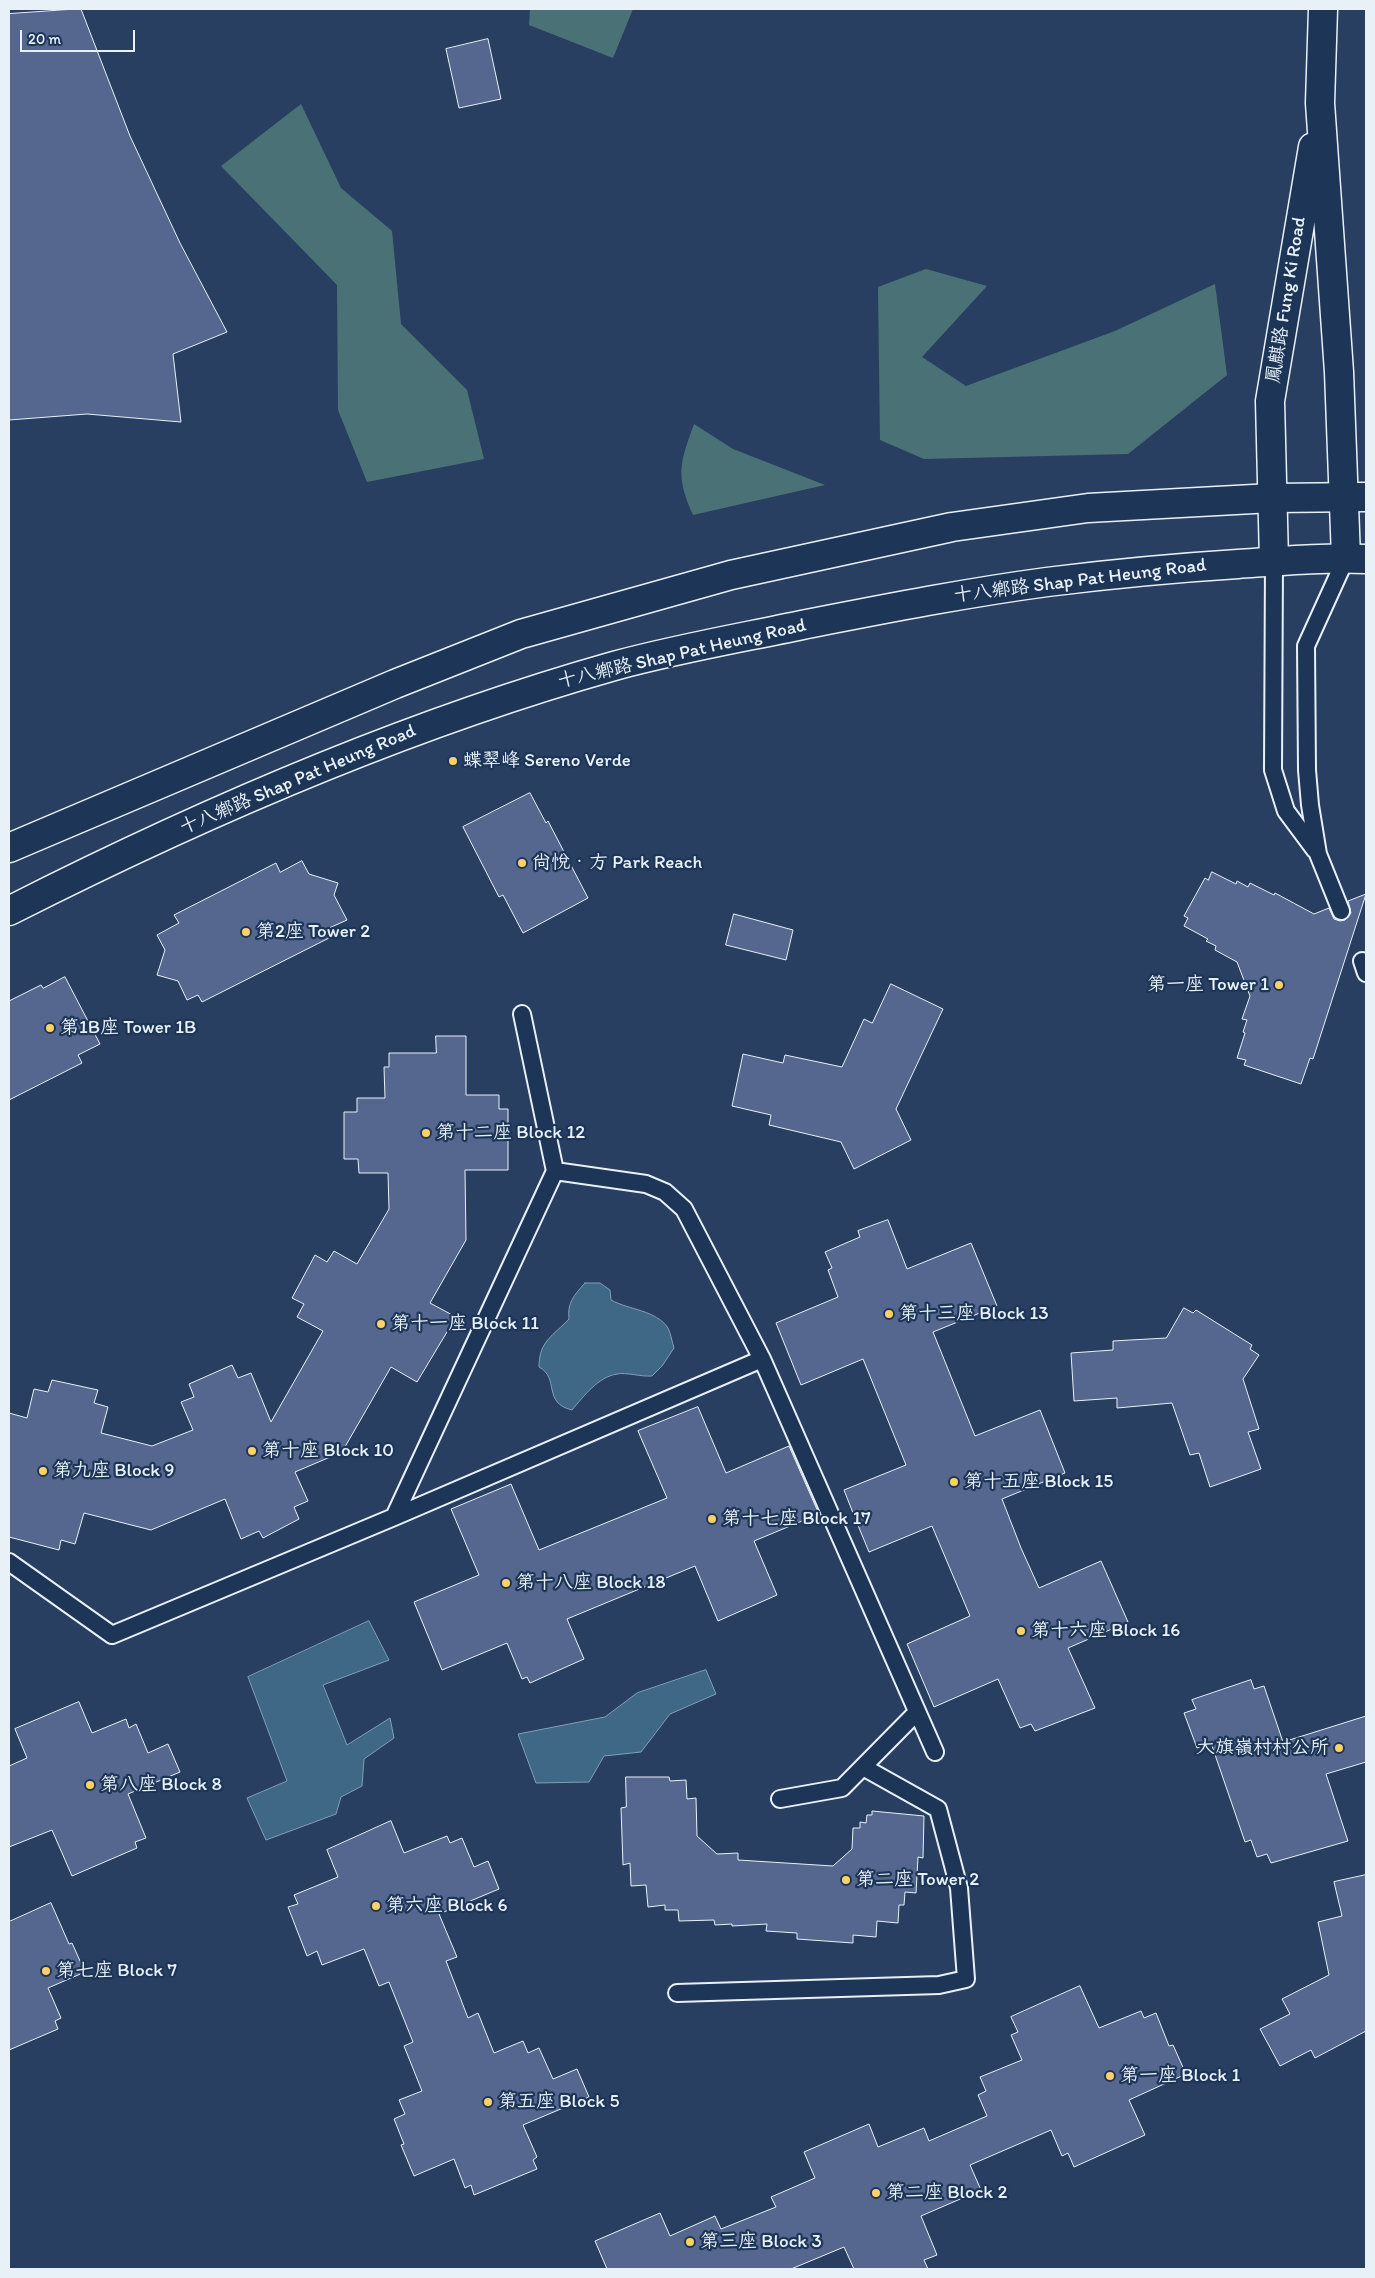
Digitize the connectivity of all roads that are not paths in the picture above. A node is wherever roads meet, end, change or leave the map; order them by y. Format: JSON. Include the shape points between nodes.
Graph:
{"nodes":[{"id":1,"x":1323,"y":9,"type":"edge"},
{"id":2,"x":1320,"y":103,"type":"junction"},
{"id":3,"x":1356,"y":496,"type":"edge"},
{"id":4,"x":1272,"y":498,"type":"junction"},
{"id":5,"x":1356,"y":558,"type":"edge"},
{"id":6,"x":1274,"y":561,"type":"junction"},
{"id":7,"x":9,"y":848,"type":"edge"},
{"id":8,"x":1318,"y":854,"type":"junction"},
{"id":9,"x":9,"y":911,"type":"edge"},
{"id":10,"x":1341,"y":911,"type":"dead end"},
{"id":11,"x":522,"y":1014,"type":"dead end"},
{"id":12,"x":555,"y":1171,"type":"junction"},
{"id":13,"x":762,"y":1359,"type":"junction"},
{"id":14,"x":394,"y":1517,"type":"junction"},
{"id":15,"x":9,"y":1562,"type":"edge"},
{"id":16,"x":917,"y":1712,"type":"junction"},
{"id":17,"x":935,"y":1752,"type":"dead end"},
{"id":18,"x":863,"y":1767,"type":"junction"},
{"id":19,"x":780,"y":1799,"type":"dead end"},
{"id":20,"x":677,"y":1993,"type":"dead end"}],
"edges":[{"from":1,"to":2,"type":"main road","name":"鳳麒路 Fung Ki Road"},
{"from":2,"to":3,"type":"main road","name":"鳳麒路 Fung Ki Road","via":[[1338,362]]},
{"from":2,"to":4,"type":"main road","name":"鳳麒路 Fung Ki Road","via":[[1270,401]]},
{"from":3,"to":4,"type":"main road"},
{"from":3,"to":5,"type":"main road","name":"鳳麒路 Fung Ki Road"},
{"from":4,"to":6,"type":"main road","name":"鳳麒路 Fung Ki Road"},
{"from":4,"to":7,"type":"main road","via":[[1088,508],[952,527],[804,558],[638,600],[521,634],[449,662]]},
{"from":5,"to":6,"type":"main road","name":"十八鄉路 Shap Pat Heung Road"},
{"from":5,"to":8,"type":"lane","via":[[1306,646],[1307,770]]},
{"from":6,"to":8,"type":"lane","via":[[1273,770],[1286,810]]},
{"from":6,"to":9,"type":"main road","name":"十八鄉路 Shap Pat Heung Road","via":[[1100,575],[964,593],[618,665],[473,711],[316,771],[184,826]]},
{"from":8,"to":10,"type":"lane"},
{"from":11,"to":12,"type":"lane"},
{"from":12,"to":13,"type":"lane","via":[[646,1184],[666,1192],[684,1209]]},
{"from":12,"to":14,"type":"lane"},
{"from":13,"to":14,"type":"lane"},
{"from":13,"to":16,"type":"lane"},
{"from":14,"to":15,"type":"lane","via":[[112,1634]]},
{"from":16,"to":17,"type":"lane"},
{"from":16,"to":18,"type":"lane"},
{"from":18,"to":19,"type":"lane","via":[[842,1788]]},
{"from":18,"to":20,"type":"lane","via":[[938,1809],[959,1888],[966,1979],[938,1985]]}]}
